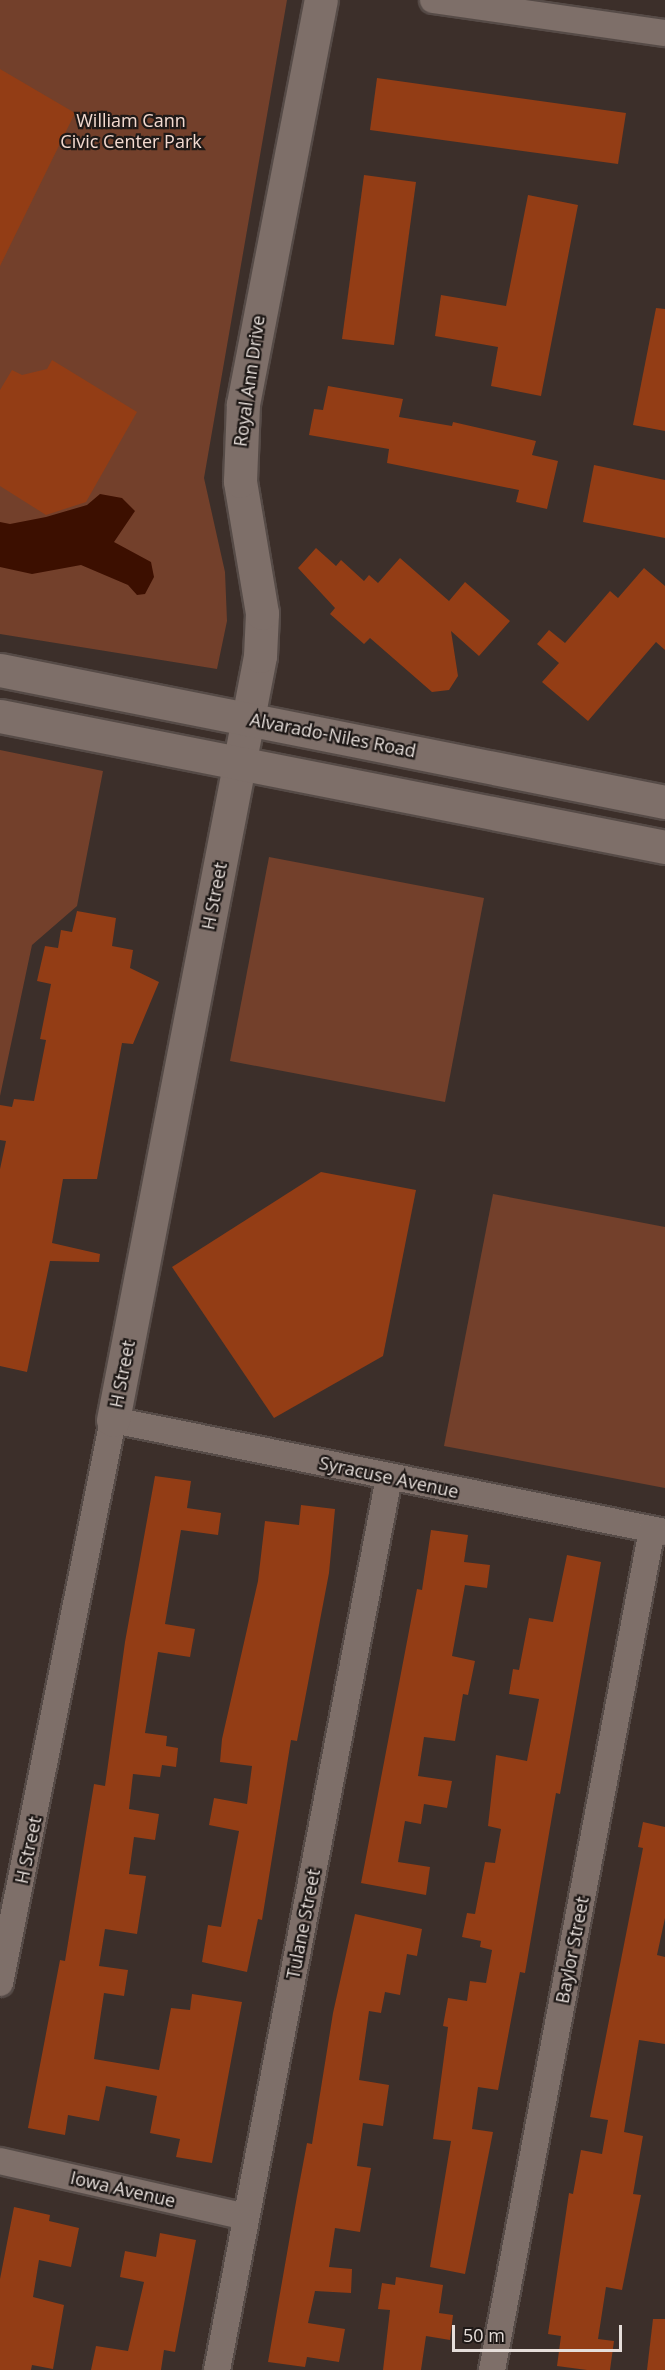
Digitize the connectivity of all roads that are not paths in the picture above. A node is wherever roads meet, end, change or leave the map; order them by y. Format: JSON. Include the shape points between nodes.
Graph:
{"nodes":[{"id":1,"x":321,"y":0,"type":"edge"},
{"id":2,"x":433,"y":0,"type":"edge"},
{"id":3,"x":665,"y":33,"type":"edge"},
{"id":4,"x":0,"y":670,"type":"edge"},
{"id":5,"x":0,"y":716,"type":"edge"},
{"id":6,"x":250,"y":719,"type":"junction"},
{"id":7,"x":240,"y":764,"type":"junction"},
{"id":8,"x":665,"y":802,"type":"edge"},
{"id":9,"x":665,"y":846,"type":"edge"},
{"id":10,"x":113,"y":1420,"type":"junction"},
{"id":11,"x":389,"y":1478,"type":"junction"},
{"id":12,"x":658,"y":1531,"type":"edge"},
{"id":13,"x":0,"y":1983,"type":"edge"},
{"id":14,"x":0,"y":2161,"type":"edge"},
{"id":15,"x":246,"y":2217,"type":"junction"},
{"id":16,"x":217,"y":2370,"type":"edge"},
{"id":17,"x":492,"y":2370,"type":"edge"}],
"edges":[{"from":1,"to":6,"type":"street","name":"Royal Ann Drive","via":[[243,404],[240,482],[262,613]]},
{"from":2,"to":3,"type":"street"},
{"from":4,"to":6,"type":"street","name":"Alvarado-Niles Road"},
{"from":5,"to":7,"type":"street"},
{"from":6,"to":7,"type":"street","name":"Royal Ann Drive"},
{"from":6,"to":8,"type":"street","name":"Alvarado-Niles Road"},
{"from":7,"to":9,"type":"street"},
{"from":7,"to":10,"type":"street","name":"H Street"},
{"from":10,"to":11,"type":"street","name":"Syracuse Avenue"},
{"from":10,"to":13,"type":"street","name":"H Street"},
{"from":11,"to":12,"type":"street","name":"Syracuse Avenue"},
{"from":11,"to":15,"type":"street","name":"Tulane Street"},
{"from":12,"to":17,"type":"street","name":"Baylor Street"},
{"from":14,"to":15,"type":"street","name":"Iowa Avenue"},
{"from":15,"to":16,"type":"street","name":"Tulane Street"}]}
